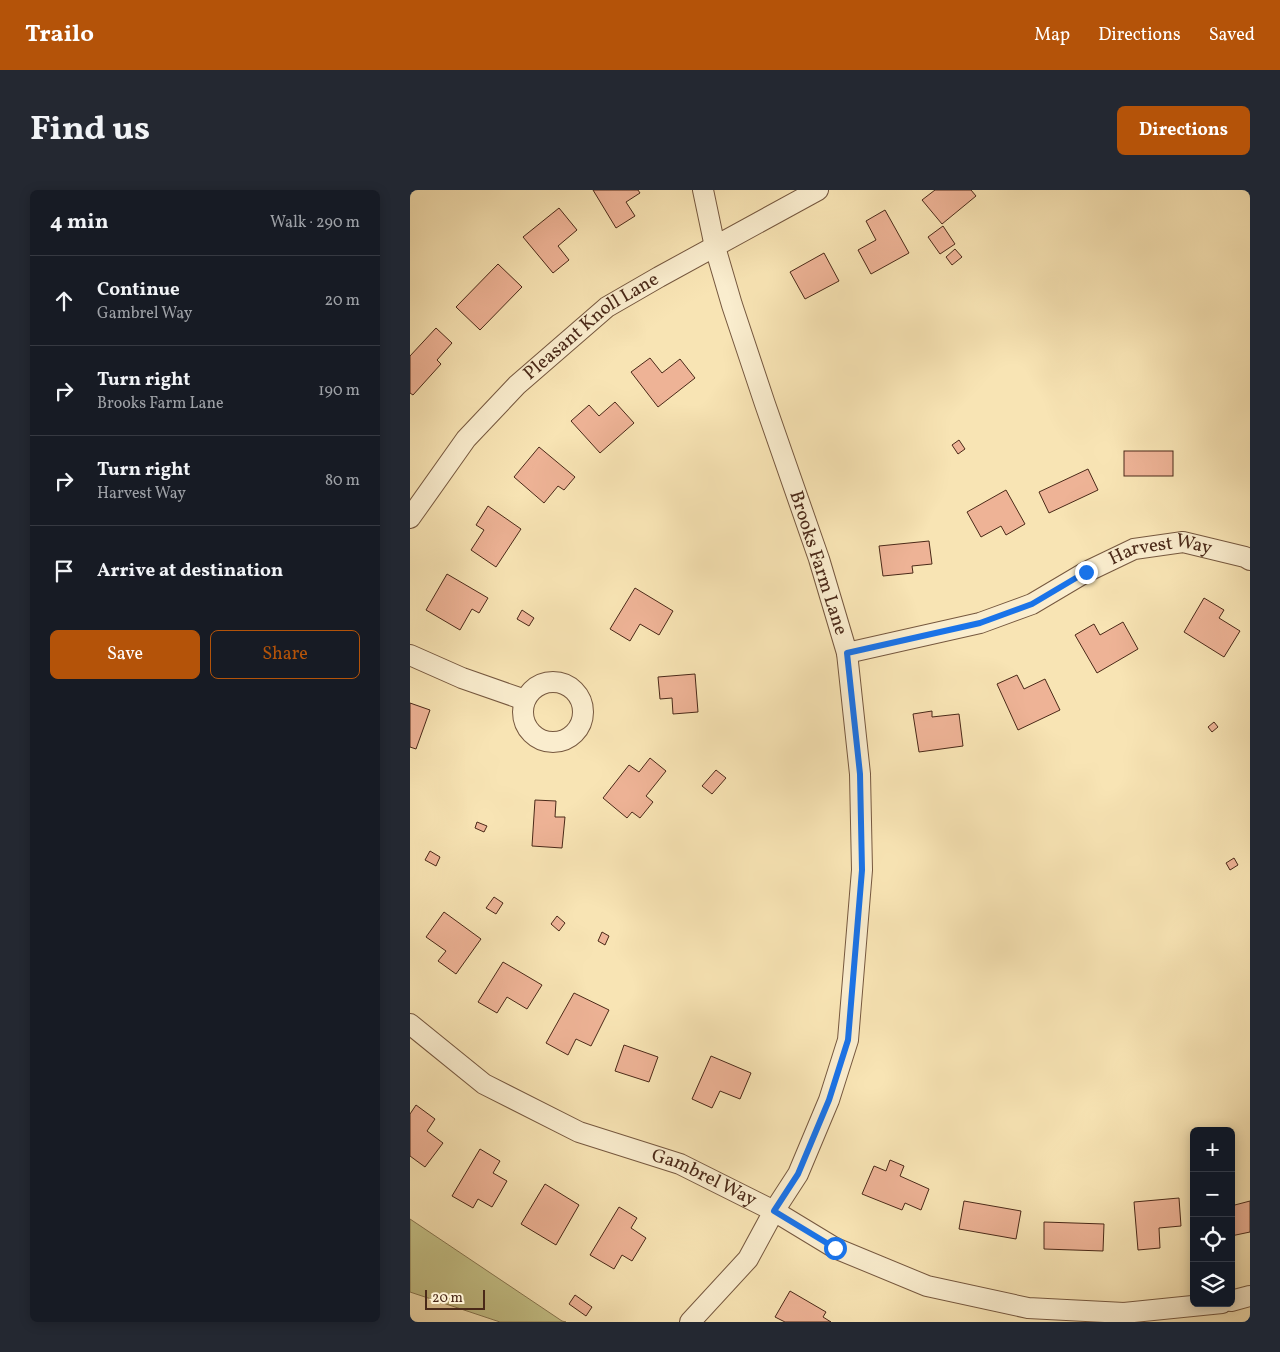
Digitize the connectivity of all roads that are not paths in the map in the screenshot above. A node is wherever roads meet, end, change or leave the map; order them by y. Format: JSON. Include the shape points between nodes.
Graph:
{"nodes":[{"id":1,"x":703,"y":190,"type":"edge"},
{"id":2,"x":818,"y":190,"type":"edge"},
{"id":3,"x":715,"y":247,"type":"junction"},
{"id":4,"x":410,"y":518,"type":"edge"},
{"id":5,"x":1250,"y":560,"type":"edge"},
{"id":6,"x":847,"y":653,"type":"junction"},
{"id":7,"x":410,"y":655,"type":"edge"},
{"id":8,"x":525,"y":700,"type":"dead end"},
{"id":9,"x":410,"y":1024,"type":"edge"},
{"id":10,"x":774,"y":1211,"type":"junction"},
{"id":11,"x":1250,"y":1296,"type":"edge"},
{"id":12,"x":1235,"y":1300,"type":"edge"},
{"id":13,"x":1190,"y":1306,"type":"edge"},
{"id":14,"x":690,"y":1322,"type":"edge"}],
"edges":[{"from":1,"to":3,"type":"street","name":"Brooks Farm Lane"},
{"from":2,"to":3,"type":"street","name":"Pleasant Knoll Lane"},
{"from":3,"to":4,"type":"street","name":"Pleasant Knoll Lane","via":[[608,307],[517,385],[466,439]]},
{"from":3,"to":6,"type":"street","name":"Brooks Farm Lane"},
{"from":5,"to":6,"type":"street","name":"Harvest Way","via":[[1183,542],[1134,549],[1086,572],[1032,604],[980,623]]},
{"from":6,"to":10,"type":"street","name":"Brooks Farm Lane","via":[[860,774],[862,870],[848,1040],[829,1100],[798,1174]]},
{"from":7,"to":8,"type":"street"},
{"from":9,"to":10,"type":"street","name":"Gambrel Way","via":[[484,1084],[579,1132],[680,1164]]},
{"from":10,"to":13,"type":"street","name":"Gambrel Way","via":[[835,1248],[927,1286],[1028,1308],[1124,1313]]},
{"from":10,"to":14,"type":"street","name":"Brooks Farm Lane","via":[[748,1259]]},
{"from":11,"to":12,"type":"street"}]}
